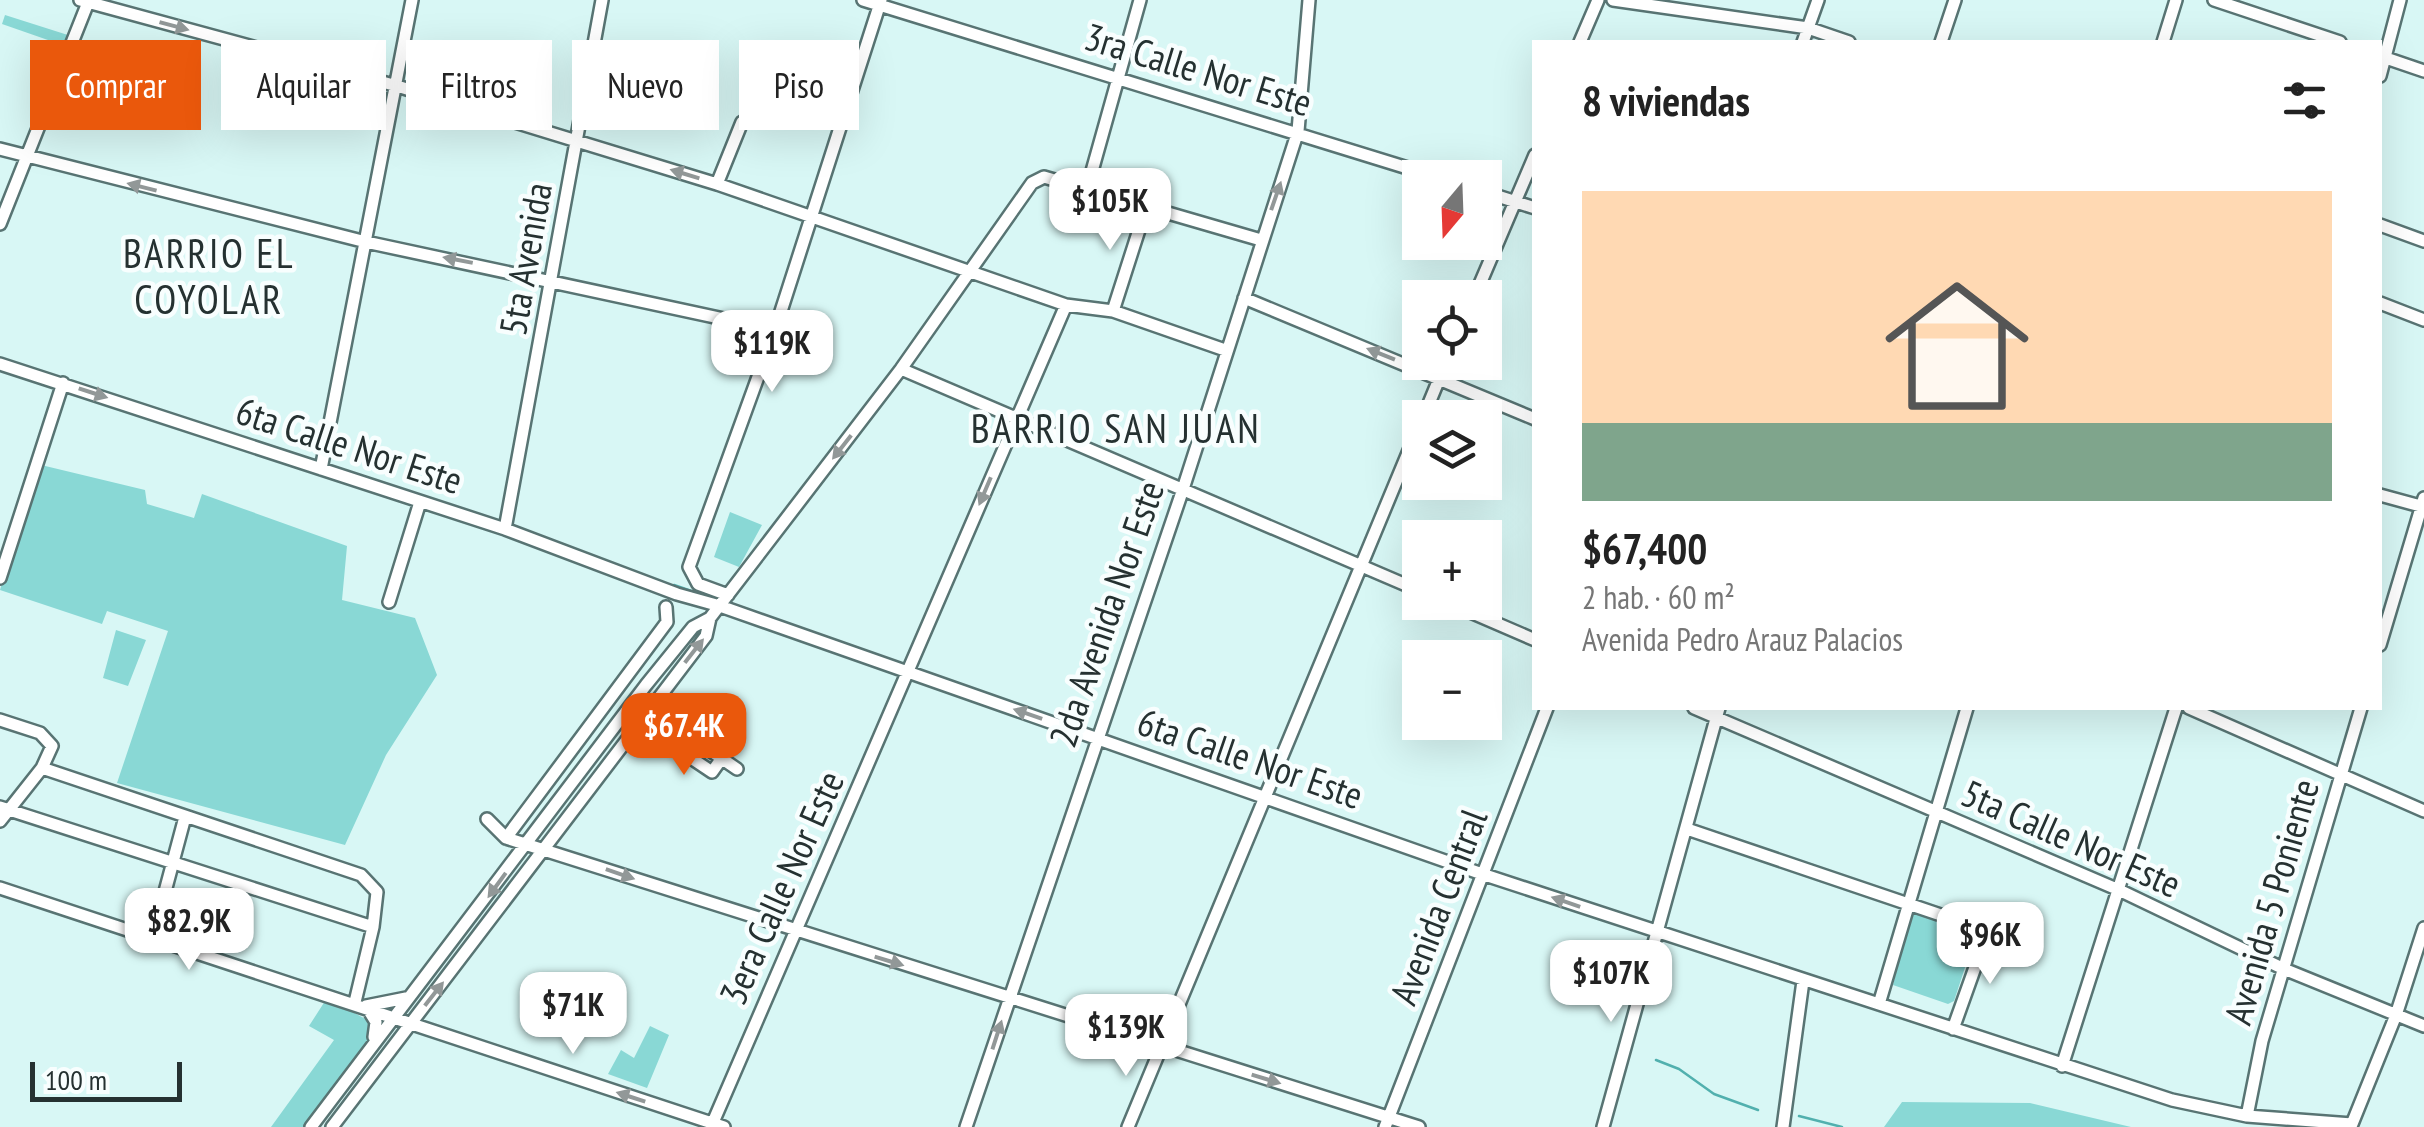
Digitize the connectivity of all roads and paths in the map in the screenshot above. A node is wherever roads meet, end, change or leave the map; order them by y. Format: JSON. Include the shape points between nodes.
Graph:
{"nodes":[{"id":1,"x":412,"y":0,"type":"edge"},
{"id":2,"x":602,"y":0,"type":"edge"},
{"id":3,"x":863,"y":0,"type":"edge"},
{"id":4,"x":1140,"y":0,"type":"edge"},
{"id":5,"x":1309,"y":0,"type":"edge"},
{"id":6,"x":1598,"y":0,"type":"edge"},
{"id":7,"x":1614,"y":0,"type":"edge"},
{"id":8,"x":1818,"y":0,"type":"edge"},
{"id":9,"x":1955,"y":0,"type":"edge"},
{"id":10,"x":2176,"y":0,"type":"edge"},
{"id":11,"x":2214,"y":0,"type":"edge"},
{"id":12,"x":2400,"y":0,"type":"edge"},
{"id":13,"x":86,"y":1,"type":"edge"},
{"id":14,"x":880,"y":2,"type":"edge"},
{"id":15,"x":1808,"y":28,"type":"junction"},
{"id":16,"x":1581,"y":40,"type":"edge"},
{"id":17,"x":1804,"y":40,"type":"edge"},
{"id":18,"x":1843,"y":40,"type":"edge"},
{"id":19,"x":1941,"y":40,"type":"edge"},
{"id":20,"x":2163,"y":40,"type":"edge"},
{"id":21,"x":2334,"y":40,"type":"edge"},
{"id":22,"x":2383,"y":57,"type":"edge"},
{"id":23,"x":2424,"y":71,"type":"edge"},
{"id":24,"x":1118,"y":78,"type":"junction"},
{"id":25,"x":397,"y":86,"type":"junction"},
{"id":26,"x":739,"y":130,"type":"edge"},
{"id":27,"x":1298,"y":132,"type":"junction"},
{"id":28,"x":577,"y":142,"type":"junction"},
{"id":29,"x":0,"y":150,"type":"edge"},
{"id":30,"x":26,"y":159,"type":"junction"},
{"id":31,"x":1532,"y":162,"type":"edge"},
{"id":32,"x":1402,"y":166,"type":"edge"},
{"id":33,"x":718,"y":184,"type":"junction"},
{"id":34,"x":1087,"y":189,"type":"junction"},
{"id":35,"x":1502,"y":197,"type":"edge"},
{"id":36,"x":1516,"y":202,"type":"junction"},
{"id":37,"x":1532,"y":207,"type":"edge"},
{"id":38,"x":1146,"y":208,"type":"junction"},
{"id":39,"x":811,"y":214,"type":"junction"},
{"id":40,"x":0,"y":224,"type":"edge"},
{"id":41,"x":2382,"y":226,"type":"edge"},
{"id":42,"x":1261,"y":240,"type":"junction"},
{"id":43,"x":2424,"y":240,"type":"edge"},
{"id":44,"x":366,"y":242,"type":"junction"},
{"id":45,"x":971,"y":270,"type":"junction"},
{"id":46,"x":554,"y":279,"type":"junction"},
{"id":47,"x":1482,"y":280,"type":"edge"},
{"id":48,"x":1244,"y":298,"type":"junction"},
{"id":49,"x":1066,"y":305,"type":"junction"},
{"id":50,"x":2382,"y":305,"type":"edge"},
{"id":51,"x":1113,"y":311,"type":"junction"},
{"id":52,"x":2424,"y":320,"type":"edge"},
{"id":53,"x":775,"y":330,"type":"junction"},
{"id":54,"x":1225,"y":350,"type":"junction"},
{"id":55,"x":1402,"y":363,"type":"edge"},
{"id":56,"x":0,"y":364,"type":"edge"},
{"id":57,"x":900,"y":369,"type":"junction"},
{"id":58,"x":1444,"y":380,"type":"edge"},
{"id":59,"x":63,"y":384,"type":"junction"},
{"id":60,"x":1016,"y":418,"type":"junction"},
{"id":61,"x":1532,"y":418,"type":"edge"},
{"id":62,"x":1402,"y":468,"type":"edge"},
{"id":63,"x":321,"y":469,"type":"junction"},
{"id":64,"x":1183,"y":489,"type":"junction"},
{"id":65,"x":2382,"y":495,"type":"edge"},
{"id":66,"x":420,"y":502,"type":"junction"},
{"id":67,"x":2423,"y":504,"type":"edge"},
{"id":68,"x":505,"y":529,"type":"junction"},
{"id":69,"x":5,"y":542,"type":"edge"},
{"id":70,"x":1362,"y":566,"type":"junction"},
{"id":71,"x":0,"y":578,"type":"edge"},
{"id":72,"x":1402,"y":583,"type":"edge"},
{"id":73,"x":677,"y":594,"type":"junction"},
{"id":74,"x":724,"y":600,"type":"junction"},
{"id":75,"x":389,"y":602,"type":"dead end"},
{"id":76,"x":666,"y":607,"type":"dead end"},
{"id":77,"x":710,"y":618,"type":"junction"},
{"id":78,"x":1489,"y":620,"type":"edge"},
{"id":79,"x":2382,"y":638,"type":"edge"},
{"id":80,"x":1532,"y":639,"type":"edge"},
{"id":81,"x":908,"y":673,"type":"junction"},
{"id":82,"x":646,"y":686,"type":"junction"},
{"id":83,"x":659,"y":696,"type":"junction"},
{"id":84,"x":650,"y":709,"type":"junction"},
{"id":85,"x":1546,"y":710,"type":"edge"},
{"id":86,"x":1966,"y":710,"type":"edge"},
{"id":87,"x":2175,"y":710,"type":"edge"},
{"id":88,"x":2194,"y":710,"type":"edge"},
{"id":89,"x":2360,"y":710,"type":"edge"},
{"id":90,"x":1718,"y":712,"type":"edge"},
{"id":91,"x":0,"y":720,"type":"edge"},
{"id":92,"x":639,"y":724,"type":"junction"},
{"id":93,"x":1096,"y":738,"type":"junction"},
{"id":94,"x":594,"y":753,"type":"junction"},
{"id":95,"x":722,"y":758,"type":"junction"},
{"id":96,"x":608,"y":764,"type":"junction"},
{"id":97,"x":42,"y":768,"type":"junction"},
{"id":98,"x":737,"y":769,"type":"dead end"},
{"id":99,"x":2341,"y":775,"type":"junction"},
{"id":100,"x":1266,"y":794,"type":"junction"},
{"id":101,"x":2,"y":812,"type":"edge"},
{"id":102,"x":2424,"y":812,"type":"edge"},
{"id":103,"x":1936,"y":813,"type":"junction"},
{"id":104,"x":186,"y":817,"type":"junction"},
{"id":105,"x":486,"y":819,"type":"dead end"},
{"id":106,"x":1687,"y":829,"type":"junction"},
{"id":107,"x":506,"y":838,"type":"junction"},
{"id":108,"x":528,"y":842,"type":"junction"},
{"id":109,"x":546,"y":849,"type":"junction"},
{"id":110,"x":173,"y":862,"type":"junction"},
{"id":111,"x":1485,"y":874,"type":"junction"},
{"id":112,"x":0,"y":888,"type":"edge"},
{"id":113,"x":2119,"y":890,"type":"junction"},
{"id":114,"x":1908,"y":904,"type":"junction"},
{"id":115,"x":473,"y":918,"type":"junction"},
{"id":116,"x":373,"y":927,"type":"junction"},
{"id":117,"x":485,"y":928,"type":"junction"},
{"id":118,"x":2424,"y":928,"type":"edge"},
{"id":119,"x":796,"y":932,"type":"junction"},
{"id":120,"x":1658,"y":934,"type":"junction"},
{"id":121,"x":152,"y":940,"type":"junction"},
{"id":122,"x":2284,"y":969,"type":"junction"},
{"id":123,"x":1803,"y":981,"type":"junction"},
{"id":124,"x":410,"y":996,"type":"junction"},
{"id":125,"x":1009,"y":998,"type":"junction"},
{"id":126,"x":360,"y":1004,"type":"junction"},
{"id":127,"x":1879,"y":1004,"type":"junction"},
{"id":128,"x":2396,"y":1016,"type":"junction"},
{"id":129,"x":394,"y":1017,"type":"junction"},
{"id":130,"x":409,"y":1026,"type":"junction"},
{"id":131,"x":2424,"y":1026,"type":"edge"},
{"id":132,"x":1953,"y":1029,"type":"junction"},
{"id":133,"x":1162,"y":1046,"type":"junction"},
{"id":134,"x":370,"y":1047,"type":"junction"},
{"id":135,"x":2062,"y":1066,"type":"junction"},
{"id":136,"x":2247,"y":1116,"type":"junction"},
{"id":137,"x":1387,"y":1122,"type":"edge"},
{"id":138,"x":716,"y":1126,"type":"edge"},
{"id":139,"x":311,"y":1127,"type":"edge"},
{"id":140,"x":332,"y":1127,"type":"edge"},
{"id":141,"x":966,"y":1127,"type":"edge"},
{"id":142,"x":1128,"y":1127,"type":"edge"},
{"id":143,"x":1420,"y":1127,"type":"edge"},
{"id":144,"x":1602,"y":1127,"type":"edge"},
{"id":145,"x":1783,"y":1127,"type":"edge"}],
"edges":[{"from":1,"to":25,"type":"street"},
{"from":2,"to":28,"type":"street","name":"5ta Avenida"},
{"from":3,"to":14,"type":"street","name":"3ra Calle Nor Este"},
{"from":4,"to":24,"type":"street"},
{"from":5,"to":27,"type":"street","name":"2da Avenida Nor Este"},
{"from":6,"to":16,"type":"street"},
{"from":7,"to":15,"type":"street"},
{"from":8,"to":15,"type":"street"},
{"from":9,"to":19,"type":"street"},
{"from":10,"to":20,"type":"street"},
{"from":11,"to":21,"type":"street"},
{"from":12,"to":22,"type":"street"},
{"from":13,"to":25,"type":"street","one_way":true},
{"from":13,"to":30,"type":"street"},
{"from":14,"to":24,"type":"street","name":"3ra Calle Nor Este"},
{"from":14,"to":39,"type":"street"},
{"from":15,"to":17,"type":"street"},
{"from":15,"to":18,"type":"street"},
{"from":22,"to":23,"type":"street"},
{"from":24,"to":27,"type":"street","name":"3ra Calle Nor Este"},
{"from":24,"to":34,"type":"street"},
{"from":25,"to":28,"type":"street"},
{"from":25,"to":44,"type":"street"},
{"from":26,"to":33,"type":"street"},
{"from":27,"to":32,"type":"street","name":"3ra Calle Nor Este"},
{"from":42,"to":27,"type":"street","name":"2da Avenida Nor Este","one_way":true},
{"from":33,"to":28,"type":"street","one_way":true},
{"from":28,"to":46,"type":"street","name":"5ta Avenida"},
{"from":29,"to":30,"type":"street"},
{"from":30,"to":40,"type":"street"},
{"from":44,"to":30,"type":"street","one_way":true},
{"from":31,"to":36,"type":"street"},
{"from":33,"to":39,"type":"street"},
{"from":34,"to":38,"type":"street"},
{"from":34,"to":45,"type":"street","via":[[1037,178]]},
{"from":35,"to":36,"type":"street"},
{"from":36,"to":37,"type":"street"},
{"from":36,"to":47,"type":"street"},
{"from":38,"to":42,"type":"street"},
{"from":38,"to":51,"type":"street"},
{"from":39,"to":45,"type":"street"},
{"from":39,"to":53,"type":"street"},
{"from":41,"to":43,"type":"street"},
{"from":42,"to":48,"type":"street","name":"2da Avenida Nor Este"},
{"from":46,"to":44,"type":"street","one_way":true},
{"from":44,"to":63,"type":"street"},
{"from":45,"to":49,"type":"street"},
{"from":45,"to":57,"type":"street"},
{"from":46,"to":53,"type":"street"},
{"from":46,"to":68,"type":"street","name":"5ta Avenida"},
{"from":48,"to":54,"type":"street","name":"2da Avenida Nor Este"},
{"from":55,"to":48,"type":"street","one_way":true},
{"from":49,"to":51,"type":"street"},
{"from":49,"to":60,"type":"street","name":"3era Calle Nor Este"},
{"from":50,"to":52,"type":"street"},
{"from":51,"to":54,"type":"street"},
{"from":53,"to":74,"type":"street","via":[[695,548],[690,576]]},
{"from":54,"to":64,"type":"street","name":"2da Avenida Nor Este"},
{"from":56,"to":59,"type":"street","name":"6ta Calle Nor Este"},
{"from":57,"to":60,"type":"street"},
{"from":57,"to":74,"type":"street","one_way":true},
{"from":58,"to":61,"type":"street"},
{"from":59,"to":63,"type":"street","name":"6ta Calle Nor Este","one_way":true},
{"from":59,"to":69,"type":"street"},
{"from":60,"to":64,"type":"street"},
{"from":60,"to":81,"type":"street","name":"3era Calle Nor Este","one_way":true},
{"from":62,"to":70,"type":"street"},
{"from":63,"to":66,"type":"street","name":"6ta Calle Nor Este"},
{"from":64,"to":70,"type":"street"},
{"from":64,"to":93,"type":"street","name":"2da Avenida Nor Este"},
{"from":65,"to":67,"type":"street"},
{"from":66,"to":68,"type":"street","name":"6ta Calle Nor Este"},
{"from":66,"to":75,"type":"street"},
{"from":67,"to":79,"type":"street"},
{"from":68,"to":73,"type":"street","name":"6ta Calle Nor Este"},
{"from":69,"to":71,"type":"street"},
{"from":70,"to":72,"type":"street"},
{"from":70,"to":100,"type":"street"},
{"from":73,"to":74,"type":"street","name":"6ta Calle Nor Este"},
{"from":73,"to":77,"type":"street","name":"6ta Calle Nor Este"},
{"from":74,"to":77,"type":"street"},
{"from":74,"to":81,"type":"street","name":"6ta Calle Nor Este"},
{"from":76,"to":107,"type":"street","via":[[668,622]]},
{"from":77,"to":82,"type":"street","via":[[693,627]]},
{"from":83,"to":77,"type":"street","one_way":true,"via":[[706,636]]},
{"from":78,"to":80,"type":"street"},
{"from":93,"to":81,"type":"street","name":"6ta Calle Nor Este","one_way":true},
{"from":81,"to":119,"type":"street","name":"3era Calle Nor Este"},
{"from":82,"to":83,"type":"street"},
{"from":82,"to":94,"type":"street"},
{"from":83,"to":84,"type":"street"},
{"from":84,"to":92,"type":"street"},
{"from":84,"to":95,"type":"street"},
{"from":85,"to":111,"type":"street","name":"Avenida Central"},
{"from":86,"to":103,"type":"street"},
{"from":87,"to":113,"type":"street"},
{"from":88,"to":99,"type":"street"},
{"from":89,"to":99,"type":"street","name":"Avenida 5 Poniente"},
{"from":90,"to":103,"type":"street","name":"5ta Calle Nor Este"},
{"from":90,"to":106,"type":"street"},
{"from":91,"to":97,"type":"street","via":[[50,740]]},
{"from":92,"to":95,"type":"street","via":[[712,772]]},
{"from":92,"to":96,"type":"street"},
{"from":93,"to":100,"type":"street","name":"6ta Calle Nor Este"},
{"from":93,"to":125,"type":"street","name":"2da Avenida Nor Este"},
{"from":94,"to":96,"type":"street"},
{"from":94,"to":108,"type":"street"},
{"from":95,"to":98,"type":"street"},
{"from":96,"to":109,"type":"street"},
{"from":97,"to":101,"type":"street"},
{"from":97,"to":104,"type":"street"},
{"from":99,"to":102,"type":"street"},
{"from":99,"to":122,"type":"street","name":"Avenida 5 Poniente"},
{"from":100,"to":111,"type":"street","name":"6ta Calle Nor Este"},
{"from":100,"to":133,"type":"street"},
{"from":101,"to":110,"type":"street"},
{"from":103,"to":113,"type":"street","name":"5ta Calle Nor Este"},
{"from":103,"to":114,"type":"street"},
{"from":104,"to":110,"type":"street"},
{"from":104,"to":116,"type":"street","via":[[361,875],[377,892]]},
{"from":105,"to":107,"type":"street"},
{"from":106,"to":114,"type":"street"},
{"from":106,"to":120,"type":"street"},
{"from":107,"to":108,"type":"street"},
{"from":108,"to":109,"type":"street"},
{"from":108,"to":115,"type":"street","one_way":true},
{"from":109,"to":117,"type":"street"},
{"from":109,"to":119,"type":"street","one_way":true},
{"from":110,"to":116,"type":"street"},
{"from":110,"to":121,"type":"street"},
{"from":120,"to":111,"type":"street","name":"6ta Calle Nor Este","one_way":true},
{"from":111,"to":137,"type":"street","name":"Avenida Central"},
{"from":112,"to":121,"type":"street"},
{"from":113,"to":122,"type":"street","name":"5ta Calle Nor Este"},
{"from":113,"to":135,"type":"street"},
{"from":114,"to":127,"type":"street"},
{"from":114,"to":132,"type":"street","via":[[1988,931]]},
{"from":115,"to":117,"type":"street"},
{"from":115,"to":124,"type":"street"},
{"from":116,"to":126,"type":"street"},
{"from":130,"to":117,"type":"street","one_way":true},
{"from":118,"to":128,"type":"street"},
{"from":119,"to":125,"type":"street","one_way":true},
{"from":119,"to":138,"type":"street","name":"3era Calle Nor Este"},
{"from":120,"to":123,"type":"street","name":"6ta Calle Nor Este"},
{"from":120,"to":144,"type":"street"},
{"from":121,"to":126,"type":"street"},
{"from":122,"to":128,"type":"street","name":"5ta Calle Nor Este"},
{"from":122,"to":136,"type":"street","name":"Avenida 5 Poniente"},
{"from":123,"to":127,"type":"street","name":"6ta Calle Nor Este"},
{"from":123,"to":145,"type":"street"},
{"from":124,"to":126,"type":"street"},
{"from":124,"to":129,"type":"street"},
{"from":125,"to":133,"type":"street"},
{"from":141,"to":125,"type":"street","name":"2da Avenida Nor Este","one_way":true},
{"from":126,"to":129,"type":"street"},
{"from":126,"to":134,"type":"street","via":[[376,1022]]},
{"from":127,"to":132,"type":"street"},
{"from":128,"to":131,"type":"street","name":"5ta Calle Nor Este"},
{"from":128,"to":136,"type":"street","via":[[2352,1124]]},
{"from":129,"to":130,"type":"street"},
{"from":129,"to":134,"type":"street"},
{"from":138,"to":130,"type":"street","one_way":true},
{"from":130,"to":140,"type":"street"},
{"from":132,"to":135,"type":"street"},
{"from":133,"to":137,"type":"street","one_way":true},
{"from":133,"to":142,"type":"street"},
{"from":134,"to":139,"type":"street"},
{"from":135,"to":136,"type":"street"},
{"from":137,"to":143,"type":"street"}]}
